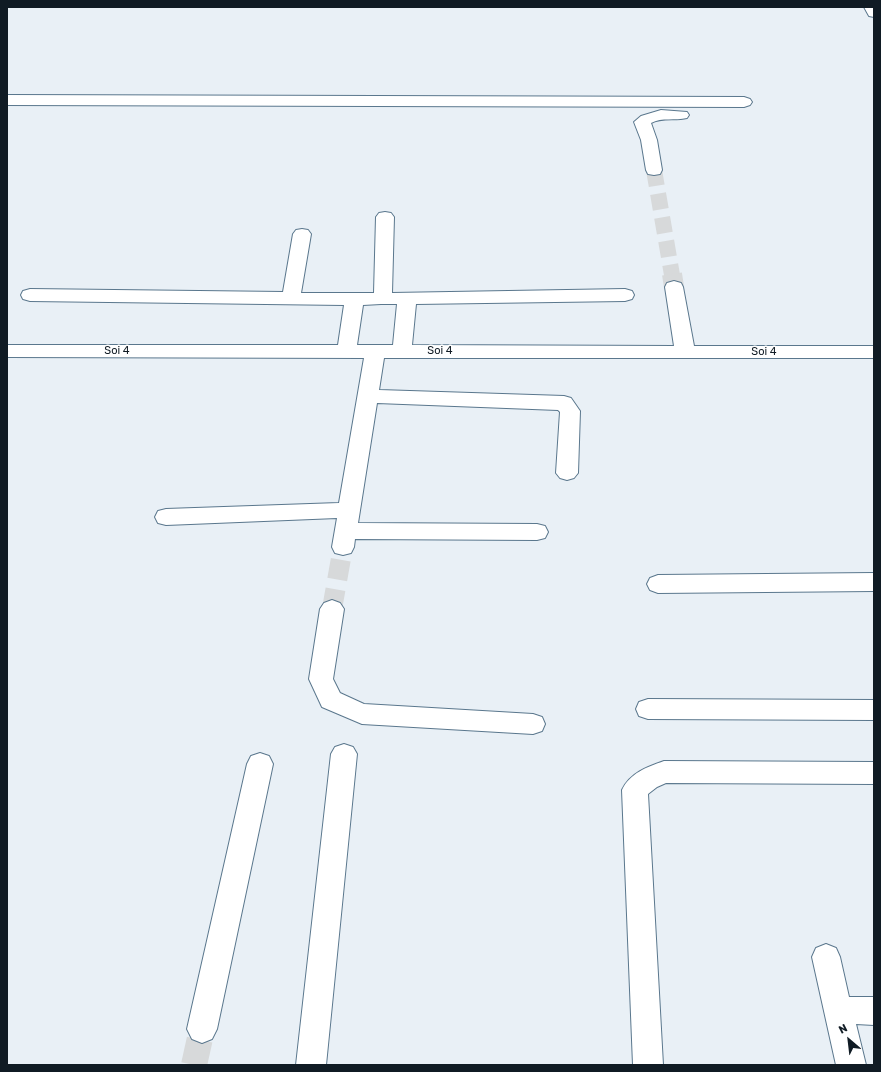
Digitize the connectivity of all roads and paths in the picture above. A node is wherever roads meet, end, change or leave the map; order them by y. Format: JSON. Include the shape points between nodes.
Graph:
{"nodes":[{"id":1,"x":871,"y":7,"type":"edge"},
{"id":2,"x":874,"y":13,"type":"edge"},
{"id":3,"x":7,"y":100,"type":"edge"},
{"id":4,"x":744,"y":102,"type":"dead end"},
{"id":5,"x":720,"y":114,"type":"dead end"},
{"id":6,"x":654,"y":170,"type":"tunnel mouth"},
{"id":7,"x":385,"y":217,"type":"dead end"},
{"id":8,"x":302,"y":234,"type":"dead end"},
{"id":9,"x":674,"y":287,"type":"tunnel mouth"},
{"id":10,"x":30,"y":295,"type":"dead end"},
{"id":11,"x":626,"y":295,"type":"dead end"},
{"id":12,"x":406,"y":298,"type":"junction"},
{"id":13,"x":291,"y":299,"type":"junction"},
{"id":14,"x":354,"y":299,"type":"junction"},
{"id":15,"x":383,"y":299,"type":"junction"},
{"id":16,"x":7,"y":351,"type":"edge"},
{"id":17,"x":346,"y":351,"type":"junction"},
{"id":18,"x":376,"y":351,"type":"junction"},
{"id":19,"x":402,"y":351,"type":"junction"},
{"id":20,"x":686,"y":352,"type":"junction"},
{"id":21,"x":874,"y":352,"type":"edge"},
{"id":22,"x":368,"y":396,"type":"junction"},
{"id":23,"x":567,"y":473,"type":"dead end"},
{"id":24,"x":349,"y":510,"type":"junction"},
{"id":25,"x":166,"y":517,"type":"dead end"},
{"id":26,"x":537,"y":532,"type":"dead end"},
{"id":27,"x":874,"y":582,"type":"edge"},
{"id":28,"x":658,"y":584,"type":"dead end"},
{"id":29,"x":332,"y":609,"type":"tunnel mouth"},
{"id":30,"x":648,"y":709,"type":"dead end"},
{"id":31,"x":874,"y":710,"type":"edge"},
{"id":32,"x":533,"y":724,"type":"dead end"},
{"id":33,"x":344,"y":754,"type":"dead end"},
{"id":34,"x":260,"y":764,"type":"dead end"},
{"id":35,"x":874,"y":773,"type":"edge"},
{"id":36,"x":826,"y":957,"type":"dead end"},
{"id":37,"x":838,"y":1010,"type":"junction"},
{"id":38,"x":874,"y":1011,"type":"edge"},
{"id":39,"x":202,"y":1029,"type":"tunnel mouth"},
{"id":40,"x":311,"y":1065,"type":"edge"},
{"id":41,"x":648,"y":1065,"type":"edge"},
{"id":42,"x":851,"y":1065,"type":"edge"}],
"edges":[{"from":1,"to":2,"type":"street"},
{"from":3,"to":4,"type":"street"},
{"from":5,"to":6,"type":"street","via":[[656,115],[646,118],[642,122]]},
{"from":7,"to":15,"type":"street"},
{"from":8,"to":13,"type":"street"},
{"from":9,"to":20,"type":"street"},
{"from":10,"to":13,"type":"street"},
{"from":11,"to":12,"type":"street"},
{"from":12,"to":15,"type":"street"},
{"from":12,"to":19,"type":"street"},
{"from":13,"to":14,"type":"street"},
{"from":14,"to":15,"type":"street"},
{"from":14,"to":17,"type":"street"},
{"from":16,"to":17,"type":"street","name":"Soi 4"},
{"from":17,"to":18,"type":"street","name":"Soi 4"},
{"from":18,"to":19,"type":"street","name":"Soi 4"},
{"from":18,"to":22,"type":"street"},
{"from":19,"to":20,"type":"street","name":"Soi 4"},
{"from":20,"to":21,"type":"street","name":"Soi 4"},
{"from":22,"to":23,"type":"street","via":[[564,403],[570,411]]},
{"from":22,"to":24,"type":"street"},
{"from":24,"to":25,"type":"street"},
{"from":24,"to":26,"type":"street","via":[[344,539]]},
{"from":27,"to":28,"type":"street"},
{"from":29,"to":32,"type":"street","via":[[321,679],[331,700],[362,714]]},
{"from":30,"to":31,"type":"street"},
{"from":33,"to":40,"type":"street"},
{"from":34,"to":39,"type":"street"},
{"from":35,"to":41,"type":"street","via":[[664,772],[648,779],[635,790]]},
{"from":36,"to":37,"type":"street"},
{"from":37,"to":38,"type":"street"},
{"from":37,"to":42,"type":"street"}]}
